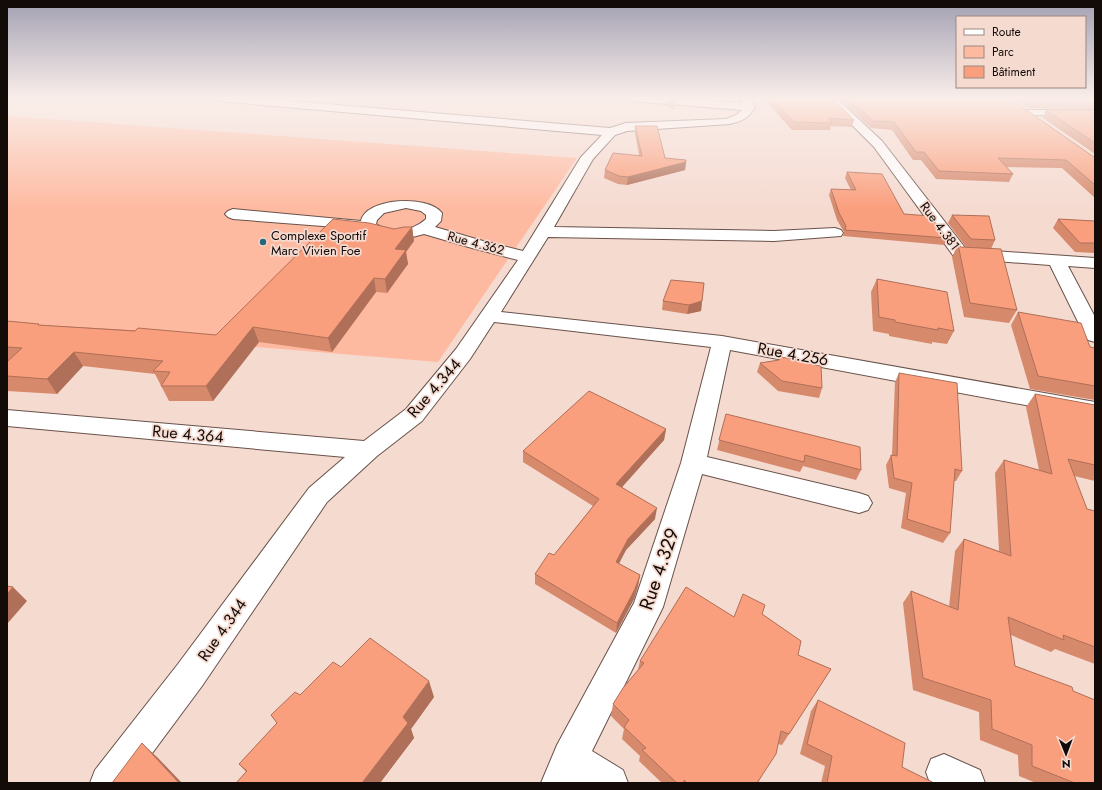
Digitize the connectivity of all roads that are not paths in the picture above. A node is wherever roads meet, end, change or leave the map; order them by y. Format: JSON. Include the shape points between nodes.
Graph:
{"nodes":[{"id":1,"x":608,"y":135,"type":"edge"},
{"id":2,"x":868,"y":135,"type":"edge"},
{"id":3,"x":233,"y":214,"type":"dead end"},
{"id":4,"x":368,"y":226,"type":"junction"},
{"id":5,"x":425,"y":229,"type":"junction"},
{"id":6,"x":542,"y":232,"type":"junction"},
{"id":7,"x":835,"y":233,"type":"dead end"},
{"id":8,"x":528,"y":257,"type":"junction"},
{"id":9,"x":1056,"y":260,"type":"junction"},
{"id":10,"x":1095,"y":262,"type":"edge"},
{"id":11,"x":488,"y":316,"type":"junction"},
{"id":12,"x":1095,"y":336,"type":"edge"},
{"id":13,"x":722,"y":342,"type":"junction"},
{"id":14,"x":1095,"y":410,"type":"edge"},
{"id":15,"x":7,"y":418,"type":"edge"},
{"id":16,"x":368,"y":450,"type":"junction"},
{"id":17,"x":693,"y":463,"type":"junction"},
{"id":18,"x":859,"y":503,"type":"dead end"},
{"id":19,"x":564,"y":771,"type":"edge"},
{"id":20,"x":108,"y":783,"type":"edge"},
{"id":21,"x":610,"y":783,"type":"edge"}],
"edges":[{"from":1,"to":6,"type":"street","name":"Rue 4.344","via":[[588,157]]},
{"from":2,"to":9,"type":"street","name":"Rue 4.381","via":[[961,254]]},
{"from":3,"to":4,"type":"street"},
{"from":4,"to":5,"type":"street","via":[[388,235],[407,234]]},
{"from":4,"to":5,"type":"street","via":[[369,218],[380,210],[396,205],[415,205],[429,209],[435,216],[434,221]]},
{"from":5,"to":8,"type":"street","name":"Rue 4.362"},
{"from":6,"to":7,"type":"street","via":[[774,236]]},
{"from":6,"to":8,"type":"street","name":"Rue 4.344"},
{"from":8,"to":11,"type":"street","name":"Rue 4.344"},
{"from":9,"to":10,"type":"street","name":"Rue 4.381"},
{"from":9,"to":12,"type":"street"},
{"from":11,"to":13,"type":"street","name":"Rue 4.256"},
{"from":11,"to":16,"type":"street","name":"Rue 4.344","via":[[463,354],[414,415]]},
{"from":13,"to":14,"type":"street","name":"Rue 4.256"},
{"from":13,"to":17,"type":"street","name":"Rue 4.329"},
{"from":15,"to":16,"type":"street","name":"Rue 4.364"},
{"from":16,"to":20,"type":"street","name":"Rue 4.344","via":[[318,495],[190,675]]},
{"from":17,"to":18,"type":"street"},
{"from":17,"to":19,"type":"street","name":"Rue 4.329","via":[[648,607]]},
{"from":19,"to":21,"type":"street"}]}
